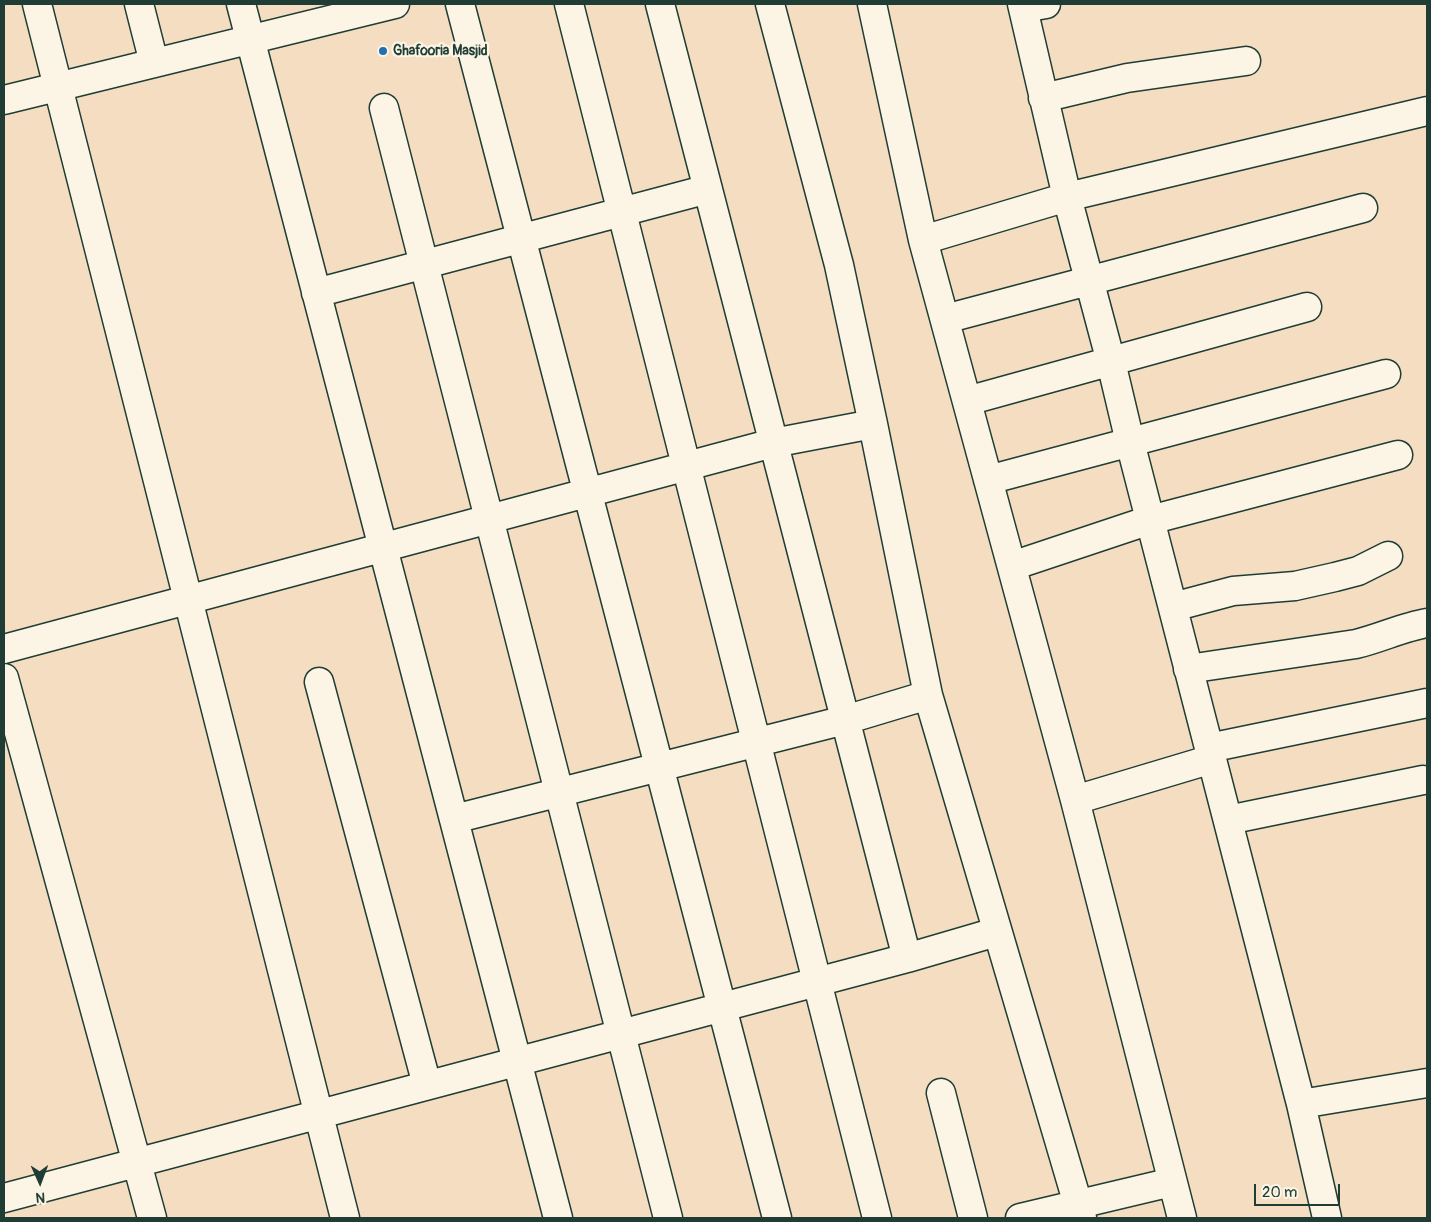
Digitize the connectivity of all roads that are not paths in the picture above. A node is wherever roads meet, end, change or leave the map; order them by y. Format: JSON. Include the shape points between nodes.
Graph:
{"nodes":[{"id":1,"x":37,"y":4,"type":"edge"},
{"id":2,"x":140,"y":4,"type":"edge"},
{"id":3,"x":241,"y":4,"type":"edge"},
{"id":4,"x":395,"y":4,"type":"edge"},
{"id":5,"x":460,"y":4,"type":"edge"},
{"id":6,"x":569,"y":4,"type":"edge"},
{"id":7,"x":660,"y":4,"type":"edge"},
{"id":8,"x":770,"y":4,"type":"edge"},
{"id":9,"x":872,"y":4,"type":"edge"},
{"id":10,"x":1030,"y":5,"type":"edge"},
{"id":11,"x":340,"y":10,"type":"edge"},
{"id":12,"x":250,"y":39,"type":"junction"},
{"id":13,"x":1246,"y":61,"type":"dead end"},
{"id":14,"x":154,"y":63,"type":"junction"},
{"id":15,"x":58,"y":86,"type":"junction"},
{"id":16,"x":1043,"y":98,"type":"junction"},
{"id":17,"x":4,"y":100,"type":"edge"},
{"id":18,"x":384,"y":108,"type":"dead end"},
{"id":19,"x":1427,"y":112,"type":"edge"},
{"id":20,"x":708,"y":189,"type":"junction"},
{"id":21,"x":1067,"y":197,"type":"junction"},
{"id":22,"x":1363,"y":208,"type":"dead end"},
{"id":23,"x":622,"y":211,"type":"junction"},
{"id":24,"x":521,"y":238,"type":"junction"},
{"id":25,"x":923,"y":240,"type":"junction"},
{"id":26,"x":424,"y":264,"type":"junction"},
{"id":27,"x":1088,"y":281,"type":"junction"},
{"id":28,"x":316,"y":293,"type":"junction"},
{"id":29,"x":1307,"y":307,"type":"dead end"},
{"id":30,"x":945,"y":319,"type":"junction"},
{"id":31,"x":1111,"y":362,"type":"junction"},
{"id":32,"x":1386,"y":374,"type":"dead end"},
{"id":33,"x":967,"y":400,"type":"junction"},
{"id":34,"x":873,"y":424,"type":"junction"},
{"id":35,"x":1130,"y":442,"type":"junction"},
{"id":36,"x":774,"y":443,"type":"junction"},
{"id":37,"x":1398,"y":455,"type":"dead end"},
{"id":38,"x":687,"y":466,"type":"junction"},
{"id":39,"x":988,"y":480,"type":"junction"},
{"id":40,"x":588,"y":493,"type":"junction"},
{"id":41,"x":489,"y":519,"type":"junction"},
{"id":42,"x":1150,"y":520,"type":"junction"},
{"id":43,"x":383,"y":548,"type":"junction"},
{"id":44,"x":1388,"y":556,"type":"dead end"},
{"id":45,"x":1012,"y":566,"type":"junction"},
{"id":46,"x":188,"y":600,"type":"junction"},
{"id":47,"x":1173,"y":607,"type":"junction"},
{"id":48,"x":1427,"y":623,"type":"edge"},
{"id":49,"x":4,"y":650,"type":"edge"},
{"id":50,"x":1188,"y":669,"type":"junction"},
{"id":51,"x":4,"y":678,"type":"edge"},
{"id":52,"x":319,"y":682,"type":"dead end"},
{"id":53,"x":928,"y":695,"type":"junction"},
{"id":54,"x":1427,"y":703,"type":"edge"},
{"id":55,"x":845,"y":720,"type":"junction"},
{"id":56,"x":756,"y":742,"type":"junction"},
{"id":57,"x":1210,"y":753,"type":"junction"},
{"id":58,"x":660,"y":767,"type":"junction"},
{"id":59,"x":1423,"y":780,"type":"dead end"},
{"id":60,"x":559,"y":793,"type":"junction"},
{"id":61,"x":1075,"y":800,"type":"junction"},
{"id":62,"x":454,"y":820,"type":"junction"},
{"id":63,"x":1228,"y":820,"type":"junction"},
{"id":64,"x":996,"y":932,"type":"junction"},
{"id":65,"x":907,"y":958,"type":"junction"},
{"id":66,"x":817,"y":982,"type":"junction"},
{"id":67,"x":722,"y":1007,"type":"junction"},
{"id":68,"x":621,"y":1034,"type":"junction"},
{"id":69,"x":517,"y":1062,"type":"junction"},
{"id":70,"x":1427,"y":1083,"type":"edge"},
{"id":71,"x":427,"y":1085,"type":"junction"},
{"id":72,"x":940,"y":1093,"type":"dead end"},
{"id":73,"x":1301,"y":1104,"type":"junction"},
{"id":74,"x":318,"y":1114,"type":"junction"},
{"id":75,"x":136,"y":1162,"type":"junction"},
{"id":76,"x":1172,"y":1182,"type":"junction"},
{"id":77,"x":4,"y":1198,"type":"edge"},
{"id":78,"x":1080,"y":1211,"type":"edge"},
{"id":79,"x":152,"y":1218,"type":"edge"},
{"id":80,"x":345,"y":1218,"type":"edge"},
{"id":81,"x":558,"y":1218,"type":"edge"},
{"id":82,"x":668,"y":1218,"type":"edge"},
{"id":83,"x":777,"y":1218,"type":"edge"},
{"id":84,"x":877,"y":1218,"type":"edge"},
{"id":85,"x":973,"y":1218,"type":"edge"},
{"id":86,"x":1020,"y":1218,"type":"edge"},
{"id":87,"x":1182,"y":1218,"type":"edge"},
{"id":88,"x":1327,"y":1218,"type":"edge"}],
"edges":[{"from":1,"to":15,"type":"street"},
{"from":2,"to":14,"type":"street"},
{"from":3,"to":12,"type":"street"},
{"from":4,"to":11,"type":"street"},
{"from":5,"to":24,"type":"street"},
{"from":6,"to":23,"type":"street"},
{"from":7,"to":20,"type":"street"},
{"from":8,"to":34,"type":"street","via":[[839,265]]},
{"from":9,"to":25,"type":"street"},
{"from":10,"to":16,"type":"street"},
{"from":11,"to":12,"type":"street"},
{"from":12,"to":14,"type":"street"},
{"from":12,"to":28,"type":"street"},
{"from":13,"to":16,"type":"street","via":[[1127,78]]},
{"from":14,"to":15,"type":"street"},
{"from":15,"to":17,"type":"street"},
{"from":15,"to":46,"type":"street"},
{"from":16,"to":21,"type":"street"},
{"from":18,"to":26,"type":"street"},
{"from":19,"to":21,"type":"street"},
{"from":20,"to":23,"type":"street"},
{"from":20,"to":36,"type":"street"},
{"from":21,"to":25,"type":"street"},
{"from":21,"to":27,"type":"street"},
{"from":22,"to":27,"type":"street"},
{"from":23,"to":24,"type":"street"},
{"from":23,"to":38,"type":"street"},
{"from":24,"to":26,"type":"street"},
{"from":24,"to":40,"type":"street"},
{"from":25,"to":30,"type":"street"},
{"from":26,"to":28,"type":"street"},
{"from":26,"to":41,"type":"street"},
{"from":27,"to":30,"type":"street"},
{"from":27,"to":31,"type":"street"},
{"from":28,"to":43,"type":"street"},
{"from":29,"to":31,"type":"street"},
{"from":30,"to":33,"type":"street"},
{"from":31,"to":33,"type":"street"},
{"from":31,"to":35,"type":"street"},
{"from":32,"to":35,"type":"street"},
{"from":33,"to":39,"type":"street"},
{"from":34,"to":36,"type":"street"},
{"from":34,"to":53,"type":"street"},
{"from":35,"to":39,"type":"street"},
{"from":35,"to":42,"type":"street"},
{"from":36,"to":38,"type":"street"},
{"from":36,"to":55,"type":"street"},
{"from":37,"to":42,"type":"street"},
{"from":38,"to":40,"type":"street"},
{"from":38,"to":56,"type":"street"},
{"from":39,"to":45,"type":"street"},
{"from":40,"to":41,"type":"street"},
{"from":40,"to":58,"type":"street"},
{"from":41,"to":43,"type":"street"},
{"from":41,"to":60,"type":"street"},
{"from":42,"to":45,"type":"street"},
{"from":42,"to":47,"type":"street"},
{"from":43,"to":46,"type":"street"},
{"from":43,"to":62,"type":"street"},
{"from":44,"to":47,"type":"street","via":[[1335,578],[1295,586],[1233,591]]},
{"from":45,"to":61,"type":"street"},
{"from":46,"to":49,"type":"street"},
{"from":46,"to":74,"type":"street"},
{"from":47,"to":50,"type":"street"},
{"from":48,"to":50,"type":"street","via":[[1356,644]]},
{"from":50,"to":57,"type":"street"},
{"from":51,"to":75,"type":"street"},
{"from":52,"to":71,"type":"street"},
{"from":53,"to":55,"type":"street"},
{"from":53,"to":64,"type":"street"},
{"from":54,"to":57,"type":"street"},
{"from":55,"to":56,"type":"street"},
{"from":55,"to":65,"type":"street"},
{"from":56,"to":58,"type":"street"},
{"from":56,"to":66,"type":"street"},
{"from":57,"to":61,"type":"street"},
{"from":57,"to":63,"type":"street"},
{"from":58,"to":60,"type":"street"},
{"from":58,"to":67,"type":"street"},
{"from":59,"to":63,"type":"street"},
{"from":60,"to":62,"type":"street"},
{"from":60,"to":68,"type":"street"},
{"from":61,"to":76,"type":"street"},
{"from":62,"to":69,"type":"street"},
{"from":63,"to":73,"type":"street"},
{"from":64,"to":65,"type":"street"},
{"from":64,"to":78,"type":"street"},
{"from":65,"to":66,"type":"street"},
{"from":66,"to":67,"type":"street"},
{"from":66,"to":84,"type":"street"},
{"from":67,"to":68,"type":"street"},
{"from":67,"to":83,"type":"street"},
{"from":68,"to":69,"type":"street"},
{"from":68,"to":82,"type":"street"},
{"from":69,"to":71,"type":"street"},
{"from":69,"to":81,"type":"street"},
{"from":70,"to":73,"type":"street"},
{"from":71,"to":74,"type":"street"},
{"from":72,"to":85,"type":"street"},
{"from":73,"to":88,"type":"street"},
{"from":74,"to":75,"type":"street"},
{"from":74,"to":80,"type":"street"},
{"from":75,"to":77,"type":"street"},
{"from":75,"to":79,"type":"street"},
{"from":76,"to":78,"type":"street"},
{"from":76,"to":87,"type":"street"},
{"from":78,"to":86,"type":"street"}]}
